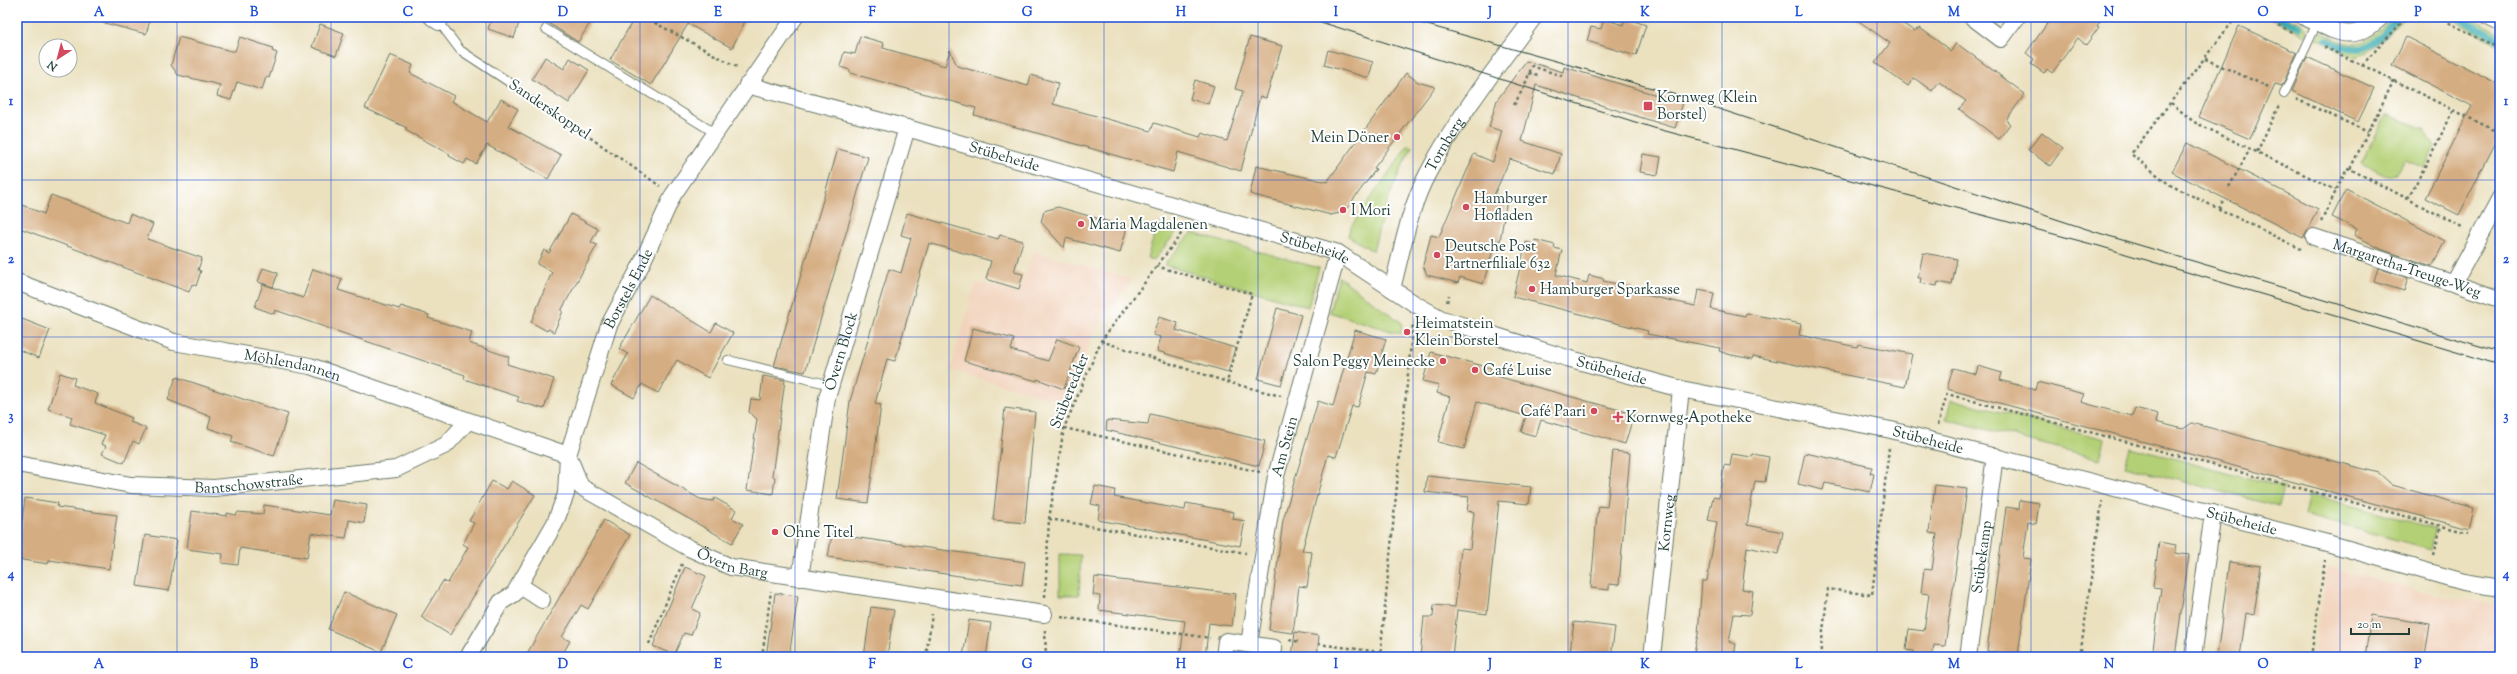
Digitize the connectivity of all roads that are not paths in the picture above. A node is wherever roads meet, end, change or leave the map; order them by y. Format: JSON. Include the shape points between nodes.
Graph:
{"nodes":[{"id":1,"x":795,"y":17,"type":"edge"},
{"id":2,"x":1534,"y":17,"type":"edge"},
{"id":3,"x":1972,"y":17,"type":"edge"},
{"id":4,"x":2017,"y":17,"type":"edge"},
{"id":5,"x":2381,"y":17,"type":"edge"},
{"id":6,"x":2490,"y":17,"type":"edge"},
{"id":7,"x":435,"y":20,"type":"edge"},
{"id":8,"x":2311,"y":20,"type":"edge"},
{"id":9,"x":2500,"y":22,"type":"edge"},
{"id":10,"x":546,"y":29,"type":"dead end"},
{"id":11,"x":750,"y":81,"type":"junction"},
{"id":12,"x":515,"y":86,"type":"road end"},
{"id":13,"x":2284,"y":94,"type":"road end"},
{"id":14,"x":908,"y":128,"type":"junction"},
{"id":15,"x":715,"y":133,"type":"junction"},
{"id":16,"x":2500,"y":198,"type":"edge"},
{"id":17,"x":2314,"y":237,"type":"road end"},
{"id":18,"x":1338,"y":253,"type":"junction"},
{"id":19,"x":17,"y":282,"type":"edge"},
{"id":20,"x":2454,"y":283,"type":"junction"},
{"id":21,"x":1392,"y":289,"type":"junction"},
{"id":22,"x":2500,"y":299,"type":"edge"},
{"id":23,"x":728,"y":360,"type":"dead end"},
{"id":24,"x":831,"y":385,"type":"junction"},
{"id":25,"x":1681,"y":389,"type":"junction"},
{"id":26,"x":467,"y":422,"type":"junction"},
{"id":27,"x":568,"y":455,"type":"junction"},
{"id":28,"x":1995,"y":456,"type":"junction"},
{"id":29,"x":17,"y":464,"type":"edge"},
{"id":30,"x":2213,"y":513,"type":"junction"},
{"id":31,"x":800,"y":578,"type":"junction"},
{"id":32,"x":519,"y":585,"type":"junction"},
{"id":33,"x":2500,"y":588,"type":"edge"},
{"id":34,"x":542,"y":600,"type":"dead end"},
{"id":35,"x":1044,"y":614,"type":"road end"},
{"id":36,"x":1250,"y":644,"type":"junction"},
{"id":37,"x":468,"y":657,"type":"edge"},
{"id":38,"x":1224,"y":657,"type":"edge"},
{"id":39,"x":1273,"y":657,"type":"edge"},
{"id":40,"x":1652,"y":657,"type":"edge"},
{"id":41,"x":1968,"y":657,"type":"edge"},
{"id":42,"x":2193,"y":657,"type":"edge"}],
"edges":[{"from":1,"to":11,"type":"street","name":"Borstels Ende"},
{"from":2,"to":21,"type":"street","name":"Tornberg","via":[[1469,105],[1427,174],[1409,223]]},
{"from":3,"to":4,"type":"street","via":[[2001,39]]},
{"from":5,"to":8,"type":"street","via":[[2358,34],[2341,33]]},
{"from":6,"to":9,"type":"street"},
{"from":7,"to":12,"type":"lane","name":"Sanderskoppel","via":[[460,50]]},
{"from":8,"to":13,"type":"lane"},
{"from":10,"to":15,"type":"lane"},
{"from":11,"to":14,"type":"street","name":"Stübeheide"},
{"from":11,"to":15,"type":"street","name":"Borstels Ende"},
{"from":14,"to":18,"type":"street","name":"Stübeheide"},
{"from":14,"to":24,"type":"street","name":"Övern Block"},
{"from":15,"to":27,"type":"street","name":"Borstels Ende","via":[[673,196],[609,325]]},
{"from":16,"to":20,"type":"street"},
{"from":17,"to":20,"type":"street","name":"Margaretha-Treuge-Weg"},
{"from":18,"to":21,"type":"street","name":"Stübeheide"},
{"from":18,"to":36,"type":"street","name":"Am Stein","via":[[1276,476]]},
{"from":19,"to":26,"type":"street","name":"Möhlendannen","via":[[174,342],[310,366]]},
{"from":20,"to":22,"type":"street","name":"Margaretha-Treuge-Weg"},
{"from":21,"to":25,"type":"street","name":"Stübeheide","via":[[1442,319],[1567,358]]},
{"from":23,"to":24,"type":"lane"},
{"from":24,"to":31,"type":"street","name":"Övern Block"},
{"from":25,"to":28,"type":"street","name":"Stübeheide","via":[[1891,430]]},
{"from":25,"to":40,"type":"street","name":"Kornweg"},
{"from":26,"to":27,"type":"street","name":"Möhlendannen"},
{"from":26,"to":29,"type":"street","name":"Bantschowstraße","via":[[446,445],[396,469],[214,488],[131,485]]},
{"from":27,"to":31,"type":"street","name":"Övern Barg","via":[[581,487],[689,548],[731,567]]},
{"from":27,"to":32,"type":"street","name":"Borstels Ende","via":[[566,494],[555,524]]},
{"from":28,"to":30,"type":"street","name":"Stübeheide"},
{"from":28,"to":41,"type":"street","name":"Stübekamp"},
{"from":30,"to":33,"type":"street","name":"Stübeheide","via":[[2429,573]]},
{"from":30,"to":42,"type":"street"},
{"from":31,"to":35,"type":"street","name":"Övern Barg"},
{"from":32,"to":34,"type":"street"},
{"from":32,"to":37,"type":"street","name":"Borstels Ende","via":[[514,594],[501,602]]},
{"from":36,"to":38,"type":"street","via":[[1226,641]]},
{"from":36,"to":39,"type":"street","via":[[1274,648]]}]}
